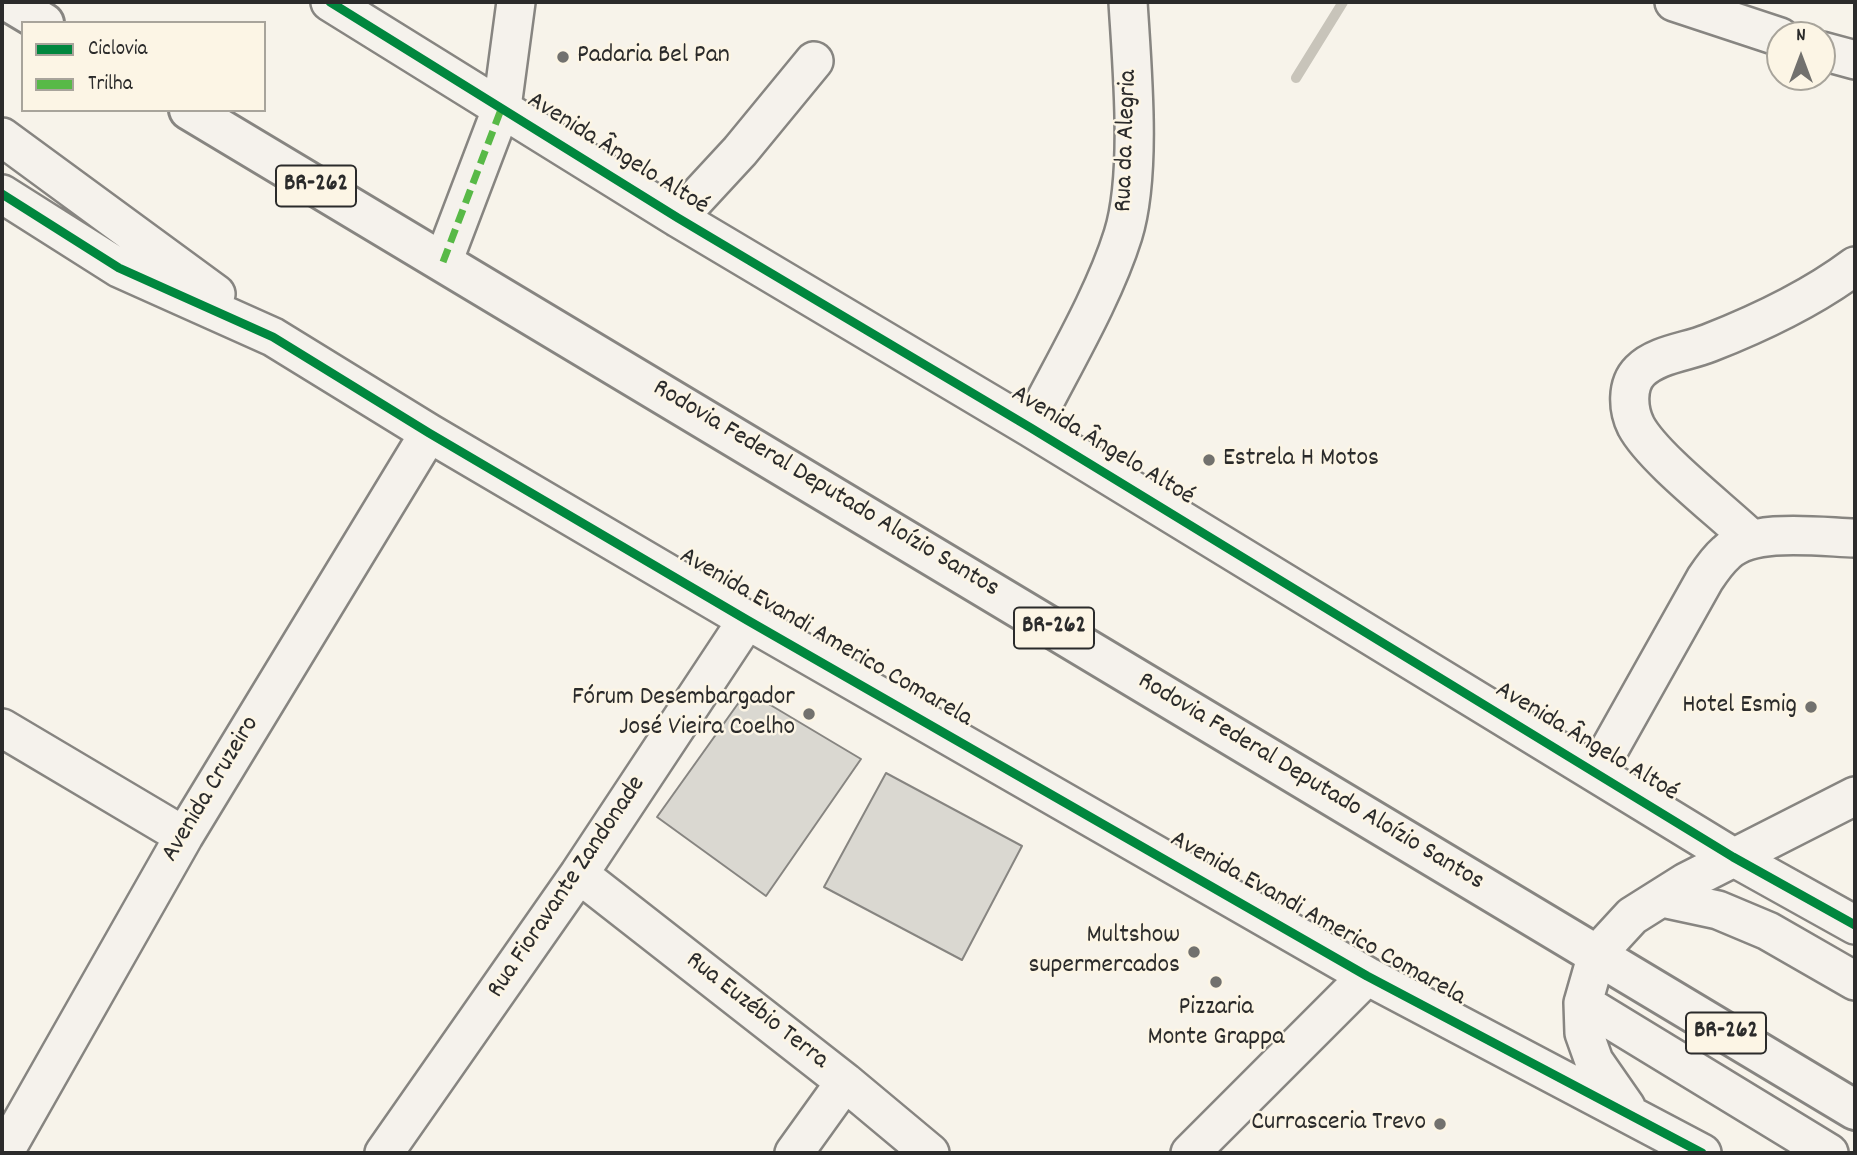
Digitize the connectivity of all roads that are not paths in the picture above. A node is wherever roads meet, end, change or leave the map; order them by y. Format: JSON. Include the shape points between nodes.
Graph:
{"nodes":[{"id":1,"x":9,"y":2,"type":"edge"},
{"id":2,"x":330,"y":2,"type":"edge"},
{"id":3,"x":516,"y":2,"type":"edge"},
{"id":4,"x":1128,"y":2,"type":"edge"},
{"id":5,"x":1674,"y":2,"type":"edge"},
{"id":6,"x":41,"y":21,"type":"edge"},
{"id":7,"x":1766,"y":32,"type":"edge"},
{"id":8,"x":1836,"y":55,"type":"edge"},
{"id":9,"x":1855,"y":60,"type":"edge"},
{"id":10,"x":814,"y":61,"type":"dead end"},
{"id":11,"x":502,"y":107,"type":"junction"},
{"id":12,"x":192,"y":112,"type":"edge"},
{"id":13,"x":2,"y":136,"type":"edge"},
{"id":14,"x":2,"y":194,"type":"edge"},
{"id":15,"x":678,"y":218,"type":"junction"},
{"id":16,"x":443,"y":262,"type":"junction"},
{"id":17,"x":1855,"y":266,"type":"edge"},
{"id":18,"x":273,"y":337,"type":"junction"},
{"id":19,"x":1031,"y":428,"type":"junction"},
{"id":20,"x":429,"y":433,"type":"junction"},
{"id":21,"x":1855,"y":538,"type":"edge"},
{"id":22,"x":1751,"y":539,"type":"junction"},
{"id":23,"x":747,"y":620,"type":"junction"},
{"id":24,"x":2,"y":728,"type":"edge"},
{"id":25,"x":1596,"y":774,"type":"junction"},
{"id":26,"x":1855,"y":796,"type":"edge"},
{"id":27,"x":184,"y":836,"type":"junction"},
{"id":28,"x":1733,"y":857,"type":"junction"},
{"id":29,"x":579,"y":874,"type":"junction"},
{"id":30,"x":1662,"y":898,"type":"junction"},
{"id":31,"x":1855,"y":925,"type":"edge"},
{"id":32,"x":1597,"y":954,"type":"junction"},
{"id":33,"x":1367,"y":975,"type":"junction"},
{"id":34,"x":1855,"y":981,"type":"edge"},
{"id":35,"x":1583,"y":1003,"type":"junction"},
{"id":36,"x":845,"y":1082,"type":"junction"},
{"id":37,"x":1855,"y":1110,"type":"edge"},
{"id":38,"x":1631,"y":1114,"type":"junction"},
{"id":39,"x":4,"y":1153,"type":"edge"},
{"id":40,"x":384,"y":1153,"type":"edge"},
{"id":41,"x":794,"y":1153,"type":"edge"},
{"id":42,"x":930,"y":1153,"type":"edge"},
{"id":43,"x":1191,"y":1153,"type":"edge"},
{"id":44,"x":1702,"y":1153,"type":"edge"},
{"id":45,"x":1829,"y":1153,"type":"edge"}],
"edges":[{"from":1,"to":6,"type":"highway"},
{"from":2,"to":11,"type":"street","name":"Avenida Ângelo Altoé"},
{"from":3,"to":11,"type":"street"},
{"from":4,"to":19,"type":"street","name":"Rua da Alegria","via":[[1132,194],[1123,235]]},
{"from":5,"to":7,"type":"street"},
{"from":8,"to":9,"type":"street"},
{"from":10,"to":15,"type":"street"},
{"from":11,"to":15,"type":"street","name":"Avenida Ângelo Altoé"},
{"from":11,"to":16,"type":"street"},
{"from":12,"to":16,"type":"highway","name":"Rodovia Federal Deputado Aloízio Santos","number":"BR-262"},
{"from":13,"to":18,"type":"street"},
{"from":14,"to":18,"type":"street","name":"Avenida Evandi Americo Comarela","via":[[118,268]]},
{"from":15,"to":19,"type":"street","name":"Avenida Ângelo Altoé"},
{"from":16,"to":32,"type":"highway","name":"Rodovia Federal Deputado Aloízio Santos","number":"BR-262"},
{"from":17,"to":22,"type":"street","via":[[1799,302],[1709,343],[1655,360],[1639,372],[1630,391],[1630,410],[1648,443]]},
{"from":18,"to":20,"type":"street","name":"Avenida Evandi Americo Comarela"},
{"from":19,"to":25,"type":"street","name":"Avenida Ângelo Altoé"},
{"from":20,"to":23,"type":"street","name":"Avenida Evandi Americo Comarela"},
{"from":20,"to":27,"type":"street","name":"Avenida Cruzeiro"},
{"from":21,"to":22,"type":"street"},
{"from":22,"to":25,"type":"street","via":[[1727,551],[1705,579]]},
{"from":23,"to":29,"type":"street","name":"Rua Fioravante Zandonade"},
{"from":23,"to":33,"type":"street","name":"Avenida Evandi Americo Comarela"},
{"from":24,"to":27,"type":"street"},
{"from":25,"to":28,"type":"street","name":"Avenida Ângelo Altoé"},
{"from":26,"to":28,"type":"street"},
{"from":27,"to":39,"type":"street","name":"Avenida Cruzeiro"},
{"from":28,"to":30,"type":"street"},
{"from":28,"to":31,"type":"street","name":"Avenida Ângelo Altoé"},
{"from":29,"to":36,"type":"street","name":"Rua Euzébio Terra"},
{"from":29,"to":40,"type":"street","name":"Rua Fioravante Zandonade"},
{"from":30,"to":32,"type":"street","via":[[1632,916]]},
{"from":30,"to":34,"type":"street","via":[[1718,910],[1756,926]]},
{"from":32,"to":35,"type":"street"},
{"from":32,"to":37,"type":"highway","name":"Rodovia Federal Deputado Aloízio Santos","number":"BR-262"},
{"from":33,"to":38,"type":"street","name":"Avenida Evandi Americo Comarela"},
{"from":33,"to":43,"type":"street"},
{"from":35,"to":38,"type":"street","via":[[1584,1033],[1594,1061]]},
{"from":35,"to":45,"type":"street"},
{"from":36,"to":41,"type":"street"},
{"from":36,"to":42,"type":"street","name":"Rua Euzébio Terra"},
{"from":38,"to":44,"type":"street","name":"Avenida Evandi Americo Comarela"}]}
